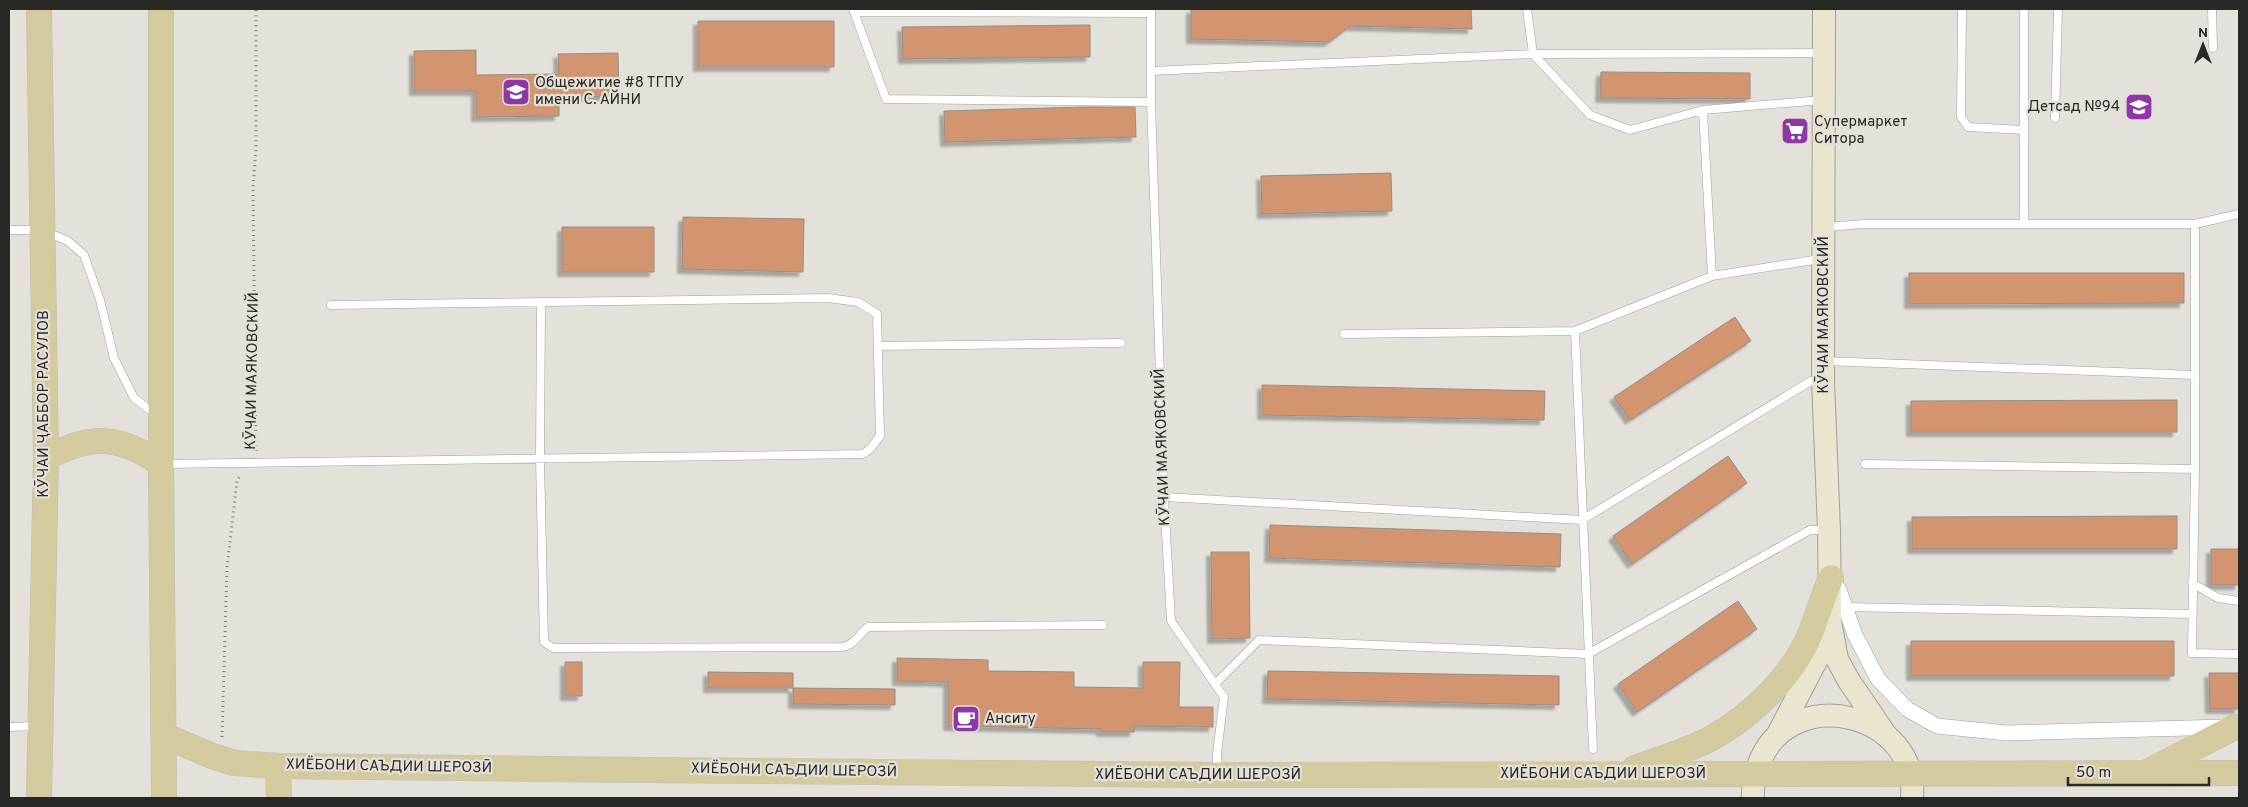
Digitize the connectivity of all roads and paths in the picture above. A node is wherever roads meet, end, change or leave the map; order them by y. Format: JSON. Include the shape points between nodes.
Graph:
{"nodes":[{"id":1,"x":39,"y":9,"type":"edge"},
{"id":2,"x":161,"y":9,"type":"edge"},
{"id":3,"x":256,"y":9,"type":"edge"},
{"id":4,"x":1527,"y":9,"type":"edge"},
{"id":5,"x":1824,"y":9,"type":"edge"},
{"id":6,"x":1962,"y":9,"type":"edge"},
{"id":7,"x":2024,"y":9,"type":"edge"},
{"id":8,"x":2058,"y":9,"type":"edge"},
{"id":9,"x":2212,"y":9,"type":"edge"},
{"id":10,"x":854,"y":10,"type":"edge"},
{"id":11,"x":1151,"y":11,"type":"edge"},
{"id":12,"x":2213,"y":48,"type":"dead end"},
{"id":13,"x":1824,"y":53,"type":"junction"},
{"id":14,"x":1533,"y":54,"type":"junction"},
{"id":15,"x":1152,"y":71,"type":"junction"},
{"id":16,"x":1824,"y":100,"type":"junction"},
{"id":17,"x":1152,"y":102,"type":"junction"},
{"id":18,"x":1702,"y":110,"type":"junction"},
{"id":19,"x":2055,"y":118,"type":"dead end"},
{"id":20,"x":2024,"y":130,"type":"junction"},
{"id":21,"x":2239,"y":214,"type":"edge"},
{"id":22,"x":2024,"y":224,"type":"junction"},
{"id":23,"x":2195,"y":224,"type":"junction"},
{"id":24,"x":1825,"y":228,"type":"junction"},
{"id":25,"x":9,"y":230,"type":"edge"},
{"id":26,"x":42,"y":230,"type":"junction"},
{"id":27,"x":1823,"y":259,"type":"junction"},
{"id":28,"x":1712,"y":276,"type":"junction"},
{"id":29,"x":541,"y":302,"type":"junction"},
{"id":30,"x":331,"y":305,"type":"dead end"},
{"id":31,"x":1574,"y":331,"type":"junction"},
{"id":32,"x":1344,"y":334,"type":"dead end"},
{"id":33,"x":1121,"y":343,"type":"dead end"},
{"id":34,"x":878,"y":346,"type":"junction"},
{"id":35,"x":1823,"y":371,"type":"junction"},
{"id":36,"x":2195,"y":375,"type":"junction"},
{"id":37,"x":161,"y":418,"type":"junction"},
{"id":38,"x":46,"y":458,"type":"junction"},
{"id":39,"x":540,"y":459,"type":"junction"},
{"id":40,"x":250,"y":462,"type":"junction"},
{"id":41,"x":161,"y":464,"type":"junction"},
{"id":42,"x":1865,"y":464,"type":"dead end"},
{"id":43,"x":2195,"y":468,"type":"junction"},
{"id":44,"x":1164,"y":498,"type":"junction"},
{"id":45,"x":1582,"y":520,"type":"junction"},
{"id":46,"x":1829,"y":530,"type":"junction"},
{"id":47,"x":1831,"y":578,"type":"junction"},
{"id":48,"x":2192,"y":583,"type":"junction"},
{"id":49,"x":2239,"y":601,"type":"edge"},
{"id":50,"x":1835,"y":612,"type":"junction"},
{"id":51,"x":2192,"y":614,"type":"junction"},
{"id":52,"x":1103,"y":625,"type":"dead end"},
{"id":53,"x":1588,"y":654,"type":"junction"},
{"id":54,"x":2239,"y":654,"type":"edge"},
{"id":55,"x":1215,"y":684,"type":"junction"},
{"id":56,"x":40,"y":726,"type":"junction"},
{"id":57,"x":9,"y":727,"type":"edge"},
{"id":58,"x":2237,"y":727,"type":"edge"},
{"id":59,"x":1885,"y":734,"type":"junction"},
{"id":60,"x":163,"y":735,"type":"junction"},
{"id":61,"x":1776,"y":738,"type":"junction"},
{"id":62,"x":222,"y":747,"type":"dead end"},
{"id":63,"x":1593,"y":749,"type":"dead end"},
{"id":64,"x":278,"y":766,"type":"junction"},
{"id":65,"x":1755,"y":773,"type":"junction"},
{"id":66,"x":2146,"y":773,"type":"junction"},
{"id":67,"x":2239,"y":773,"type":"edge"},
{"id":68,"x":1622,"y":774,"type":"junction"},
{"id":69,"x":1218,"y":776,"type":"junction"},
{"id":70,"x":1911,"y":786,"type":"edge"},
{"id":71,"x":39,"y":798,"type":"edge"},
{"id":72,"x":164,"y":798,"type":"edge"},
{"id":73,"x":279,"y":798,"type":"edge"},
{"id":74,"x":1753,"y":798,"type":"edge"}],
"edges":[{"from":1,"to":26,"type":"main road","name":"КӮЧАИ ҶАББОР РАСУЛОВ"},
{"from":2,"to":37,"type":"main road"},
{"from":3,"to":40,"type":"path","name":"КӮЧАИ МАЯКОВСКИЙ","via":[[253,188],[256,452]]},
{"from":4,"to":14,"type":"lane"},
{"from":5,"to":13,"type":"street","name":"КӮЧАИ МАЯКОВСКИЙ"},
{"from":6,"to":20,"type":"lane","via":[[1961,117],[1968,127]]},
{"from":7,"to":20,"type":"lane"},
{"from":8,"to":19,"type":"lane"},
{"from":9,"to":12,"type":"lane"},
{"from":10,"to":11,"type":"lane"},
{"from":10,"to":17,"type":"lane","via":[[886,99]]},
{"from":11,"to":15,"type":"lane","name":"КӮЧАИ МАЯКОВСКИЙ"},
{"from":13,"to":14,"type":"lane"},
{"from":13,"to":16,"type":"street","name":"КӮЧАИ МАЯКОВСКИЙ"},
{"from":14,"to":15,"type":"lane"},
{"from":14,"to":18,"type":"lane","via":[[1590,115],[1630,130]]},
{"from":15,"to":17,"type":"lane","name":"КӮЧАИ МАЯКОВСКИЙ"},
{"from":16,"to":18,"type":"lane"},
{"from":16,"to":24,"type":"street","name":"КӮЧАИ МАЯКОВСКИЙ"},
{"from":17,"to":44,"type":"lane","name":"КӮЧАИ МАЯКОВСКИЙ"},
{"from":18,"to":28,"type":"lane"},
{"from":20,"to":22,"type":"lane"},
{"from":21,"to":23,"type":"lane"},
{"from":22,"to":23,"type":"lane"},
{"from":22,"to":24,"type":"lane","via":[[1863,224]]},
{"from":23,"to":36,"type":"lane"},
{"from":24,"to":27,"type":"street","name":"КӮЧАИ МАЯКОВСКИЙ"},
{"from":25,"to":26,"type":"lane"},
{"from":26,"to":37,"type":"lane","via":[[68,241],[84,255],[100,300],[114,358],[134,398]]},
{"from":26,"to":38,"type":"main road","name":"КӮЧАИ ҶАББОР РАСУЛОВ"},
{"from":27,"to":28,"type":"lane"},
{"from":27,"to":35,"type":"street","name":"КӮЧАИ МАЯКОВСКИЙ"},
{"from":28,"to":31,"type":"lane"},
{"from":29,"to":30,"type":"lane"},
{"from":29,"to":34,"type":"lane","via":[[828,298],[851,301],[877,314]]},
{"from":29,"to":39,"type":"lane"},
{"from":31,"to":32,"type":"lane"},
{"from":31,"to":45,"type":"lane"},
{"from":33,"to":34,"type":"lane"},
{"from":34,"to":39,"type":"lane","via":[[880,436],[863,454]]},
{"from":35,"to":36,"type":"lane"},
{"from":35,"to":45,"type":"lane"},
{"from":35,"to":46,"type":"street","name":"КӮЧАИ МАЯКОВСКИЙ"},
{"from":36,"to":43,"type":"lane"},
{"from":37,"to":41,"type":"main road"},
{"from":38,"to":41,"type":"main road","via":[[68,446],[91,441],[140,449]]},
{"from":38,"to":56,"type":"main road","name":"КӮЧАИ ҶАББОР РАСУЛОВ"},
{"from":39,"to":40,"type":"lane"},
{"from":39,"to":52,"type":"lane","via":[[544,642],[553,648],[842,647],[854,642],[868,627]]},
{"from":40,"to":41,"type":"lane"},
{"from":40,"to":62,"type":"path","name":"КӮЧАИ МАЯКОВСКИЙ","via":[[238,480],[227,568]]},
{"from":41,"to":60,"type":"main road"},
{"from":42,"to":43,"type":"lane"},
{"from":43,"to":48,"type":"lane"},
{"from":44,"to":45,"type":"lane"},
{"from":44,"to":55,"type":"lane","name":"КӮЧАИ МАЯКОВСКИЙ","via":[[1171,621]]},
{"from":45,"to":53,"type":"lane"},
{"from":46,"to":47,"type":"street","name":"КӮЧАИ МАЯКОВСКИЙ"},
{"from":46,"to":53,"type":"lane","via":[[1810,530]]},
{"from":47,"to":50,"type":"street","name":"КӮЧАИ МАЯКОВСКИЙ"},
{"from":47,"to":68,"type":"main road","via":[[1811,632],[1780,684],[1752,710],[1710,738]]},
{"from":48,"to":49,"type":"lane","via":[[2218,598]]},
{"from":48,"to":51,"type":"lane"},
{"from":50,"to":51,"type":"lane"},
{"from":50,"to":58,"type":"street","via":[[1855,635],[1878,679],[1907,709],[1937,726],[2008,733]]},
{"from":50,"to":59,"type":"street","name":"КӮЧАИ МАЯКОВСКИЙ","via":[[1837,659]]},
{"from":50,"to":61,"type":"street","name":"КӮЧАИ МАЯКОВСКИЙ","via":[[1819,656]]},
{"from":51,"to":54,"type":"lane","via":[[2192,653]]},
{"from":53,"to":55,"type":"lane","via":[[1259,640]]},
{"from":53,"to":63,"type":"lane"},
{"from":55,"to":69,"type":"lane","name":"КӮЧАИ МАЯКОВСКИЙ","via":[[1224,697],[1217,752]]},
{"from":56,"to":57,"type":"lane"},
{"from":56,"to":71,"type":"main road","name":"КӮЧАИ ҶАББОР РАСУЛОВ"},
{"from":58,"to":66,"type":"main road"},
{"from":59,"to":61,"type":"street","name":"КӮЧАИ МАЯКОВСКИЙ","via":[[1865,722],[1842,715],[1818,716],[1802,721]]},
{"from":59,"to":70,"type":"street","name":"КӮЧАИ МАЯКОВСКИЙ","via":[[1901,752]]},
{"from":60,"to":64,"type":"main road","name":"ХИЁБОНИ САЪДИИ ШЕРОЗӢ","via":[[234,763]]},
{"from":60,"to":72,"type":"main road"},
{"from":61,"to":65,"type":"street","name":"КӮЧАИ МАЯКОВСКИЙ","via":[[1763,754]]},
{"from":64,"to":69,"type":"main road","name":"ХИЁБОНИ САЪДИИ ШЕРОЗӢ"},
{"from":64,"to":73,"type":"main road"},
{"from":65,"to":68,"type":"main road","name":"ХИЁБОНИ САЪДИИ ШЕРОЗӢ"},
{"from":65,"to":70,"type":"main road","name":"ХИЁБОНИ САЪДИИ ШЕРОЗӢ"},
{"from":65,"to":74,"type":"street","name":"КӮЧАИ МАЯКОВСКИЙ"},
{"from":66,"to":67,"type":"main road","name":"ХИЁБОНИ САЪДИИ ШЕРОЗӢ"},
{"from":66,"to":70,"type":"main road","name":"ХИЁБОНИ САЪДИИ ШЕРОЗӢ","via":[[2046,771]]},
{"from":68,"to":69,"type":"main road","name":"ХИЁБОНИ САЪДИИ ШЕРОЗӢ"}]}
